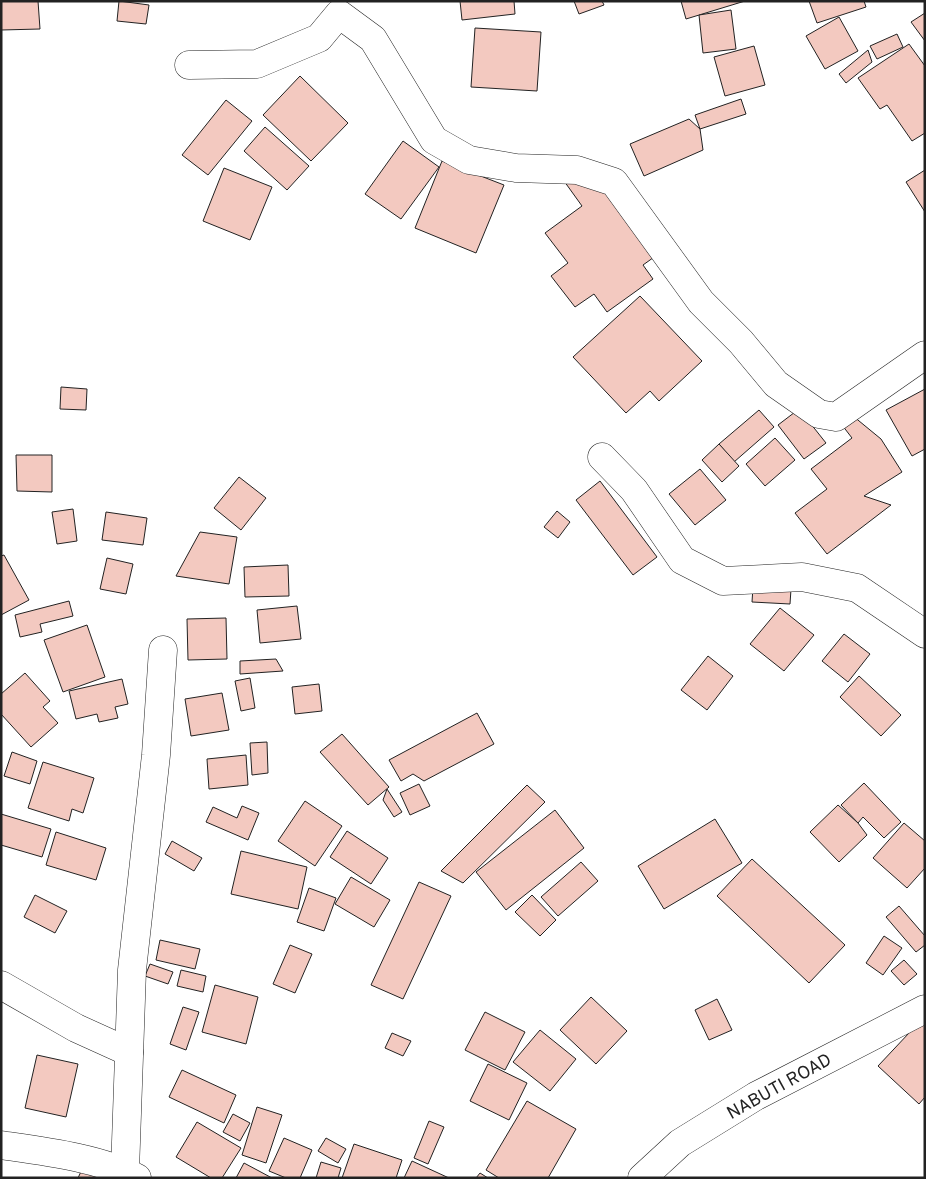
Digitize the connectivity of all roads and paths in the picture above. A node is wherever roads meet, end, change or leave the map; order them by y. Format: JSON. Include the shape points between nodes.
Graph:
{"nodes":[{"id":1,"x":190,"y":65,"type":"dead end"},
{"id":2,"x":925,"y":355,"type":"edge"},
{"id":3,"x":602,"y":457,"type":"dead end"},
{"id":4,"x":925,"y":634,"type":"edge"},
{"id":5,"x":163,"y":650,"type":"dead end"},
{"id":6,"x":1,"y":985,"type":"edge"},
{"id":7,"x":925,"y":1009,"type":"edge"},
{"id":8,"x":129,"y":1052,"type":"junction"},
{"id":9,"x":1,"y":1145,"type":"edge"},
{"id":10,"x":131,"y":1174,"type":"edge"},
{"id":11,"x":642,"y":1178,"type":"edge"}],
"edges":[{"from":1,"to":2,"type":"street","via":[[257,64],[318,38],[339,14],[373,38],[434,140],[469,160],[516,168],[577,170],[614,182],[700,302],[741,342],[776,384],[819,414],[836,416]]},
{"from":3,"to":4,"type":"street","via":[[634,490],[682,560],[723,582],[802,577],[857,588]]},
{"from":5,"to":8,"type":"street","via":[[156,755],[132,970]]},
{"from":6,"to":8,"type":"street","via":[[76,1028]]},
{"from":7,"to":11,"type":"street","name":"NABUTI ROAD","via":[[756,1096],[680,1143]]},
{"from":8,"to":10,"type":"street"},
{"from":9,"to":10,"type":"street","via":[[56,1154]]}]}
